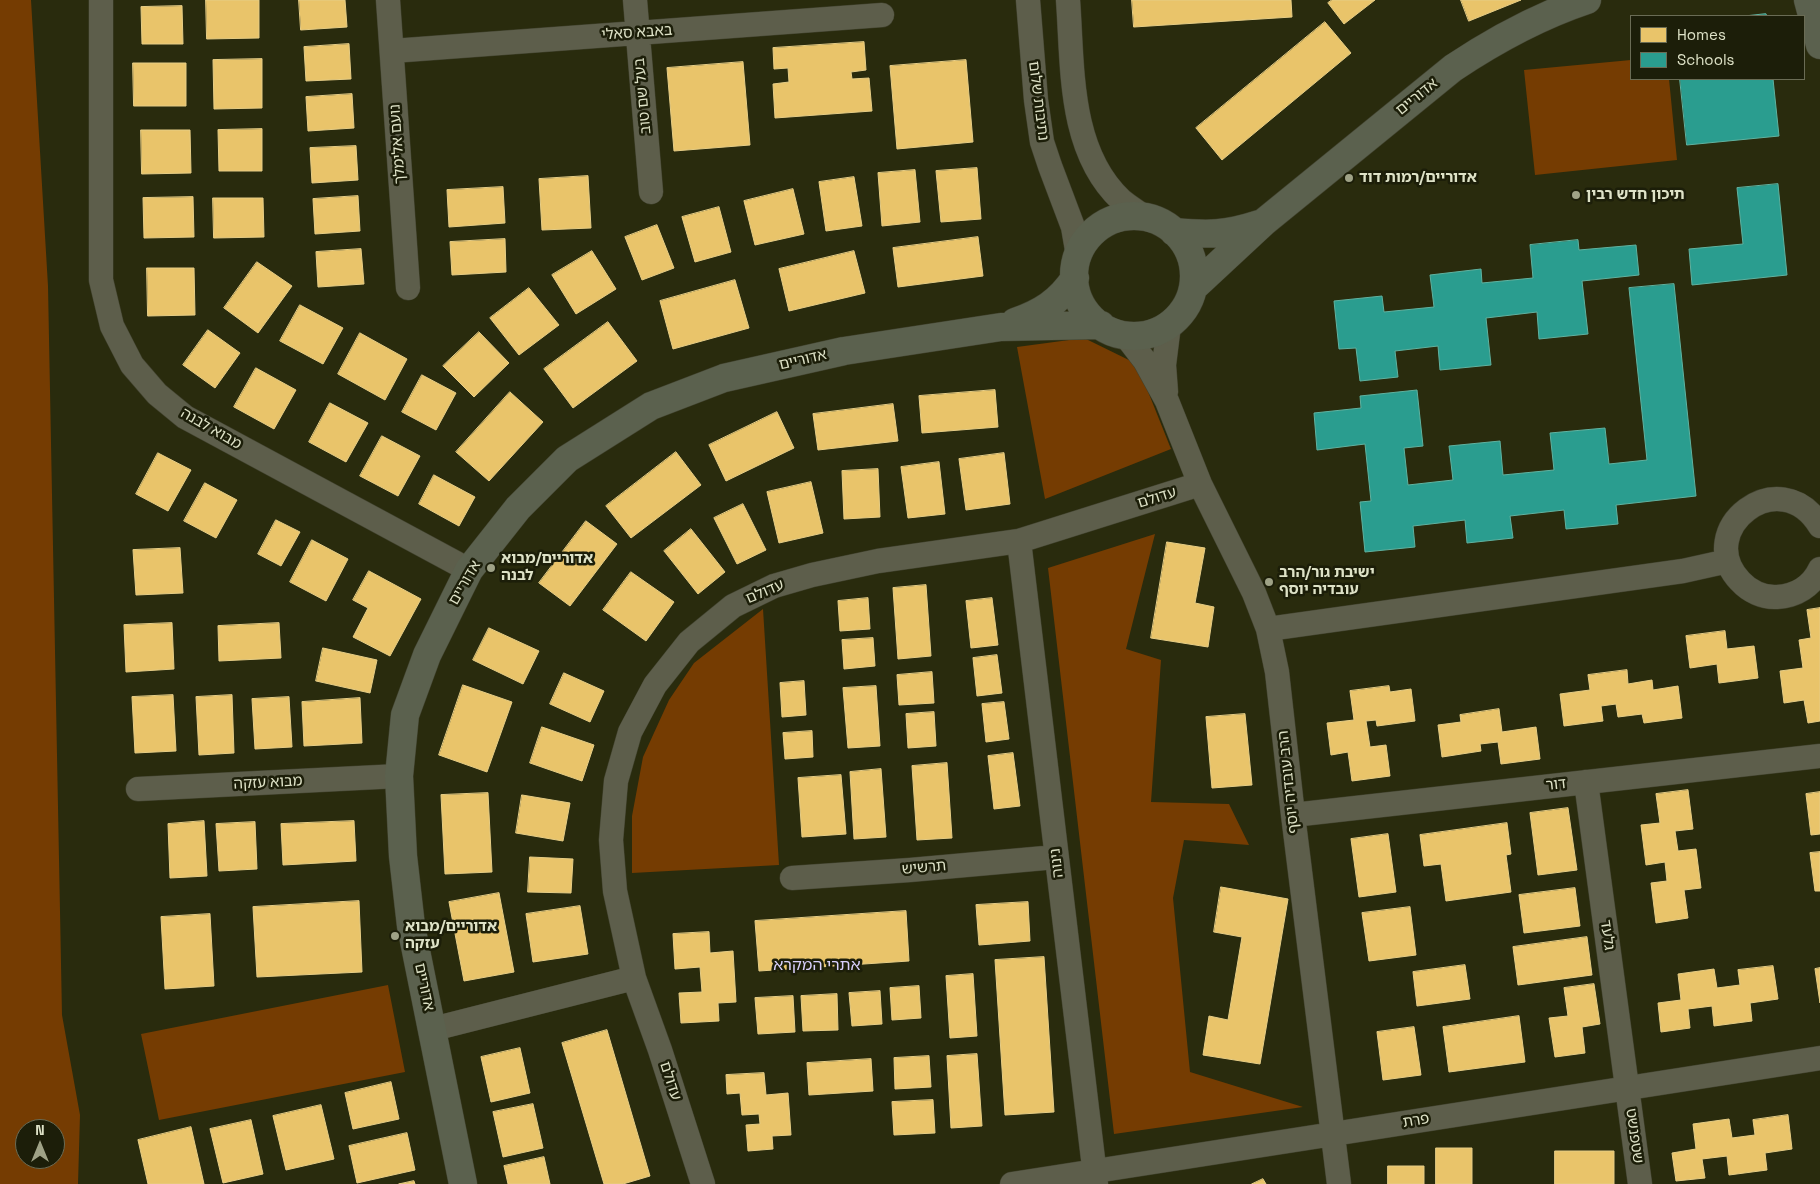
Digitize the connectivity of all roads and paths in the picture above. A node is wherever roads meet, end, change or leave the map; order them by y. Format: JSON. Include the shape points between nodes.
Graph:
{"nodes":[{"id":1,"x":101,"y":0,"type":"edge"},
{"id":2,"x":388,"y":0,"type":"edge"},
{"id":3,"x":635,"y":0,"type":"edge"},
{"id":4,"x":1028,"y":0,"type":"edge"},
{"id":5,"x":1068,"y":0,"type":"edge"},
{"id":6,"x":1587,"y":0,"type":"edge"},
{"id":7,"x":1808,"y":0,"type":"edge"},
{"id":8,"x":882,"y":15,"type":"dead end"},
{"id":9,"x":638,"y":33,"type":"junction"},
{"id":10,"x":1820,"y":44,"type":"edge"},
{"id":11,"x":392,"y":51,"type":"junction"},
{"id":12,"x":651,"y":192,"type":"dead end"},
{"id":13,"x":1146,"y":218,"type":"junction"},
{"id":14,"x":1264,"y":222,"type":"junction"},
{"id":15,"x":1174,"y":232,"type":"junction"},
{"id":16,"x":1077,"y":267,"type":"junction"},
{"id":17,"x":408,"y":288,"type":"dead end"},
{"id":18,"x":1193,"y":288,"type":"junction"},
{"id":19,"x":1169,"y":325,"type":"junction"},
{"id":20,"x":1001,"y":327,"type":"junction"},
{"id":21,"x":1113,"y":330,"type":"junction"},
{"id":22,"x":1167,"y":401,"type":"junction"},
{"id":23,"x":1200,"y":484,"type":"junction"},
{"id":24,"x":1820,"y":526,"type":"edge"},
{"id":25,"x":1019,"y":541,"type":"junction"},
{"id":26,"x":1728,"y":561,"type":"junction"},
{"id":27,"x":1820,"y":569,"type":"edge"},
{"id":28,"x":469,"y":570,"type":"junction"},
{"id":29,"x":1268,"y":629,"type":"junction"},
{"id":30,"x":1820,"y":756,"type":"edge"},
{"id":31,"x":398,"y":776,"type":"junction"},
{"id":32,"x":1586,"y":782,"type":"junction"},
{"id":33,"x":138,"y":790,"type":"dead end"},
{"id":34,"x":1292,"y":815,"type":"junction"},
{"id":35,"x":1056,"y":857,"type":"junction"},
{"id":36,"x":792,"y":878,"type":"dead end"},
{"id":37,"x":634,"y":978,"type":"junction"},
{"id":38,"x":433,"y":1029,"type":"junction"},
{"id":39,"x":1820,"y":1058,"type":"edge"},
{"id":40,"x":1627,"y":1088,"type":"junction"},
{"id":41,"x":1333,"y":1134,"type":"junction"},
{"id":42,"x":1095,"y":1178,"type":"edge"},
{"id":43,"x":463,"y":1184,"type":"edge"},
{"id":44,"x":703,"y":1184,"type":"edge"},
{"id":45,"x":1012,"y":1184,"type":"edge"},
{"id":46,"x":1339,"y":1184,"type":"edge"},
{"id":47,"x":1640,"y":1184,"type":"edge"}],
"edges":[{"from":1,"to":28,"type":"street","name":"מבוא לבנה","via":[[101,280],[112,326],[132,365],[157,394],[185,417]]},
{"from":2,"to":11,"type":"street","name":"נועם אלימלך"},
{"from":3,"to":9,"type":"street","name":"בעל שם טוב"},
{"from":4,"to":16,"type":"street","name":"נתיבות שלום","via":[[1042,142],[1073,227]]},
{"from":5,"to":13,"type":"street","via":[[1076,104],[1085,143],[1107,184],[1121,200]]},
{"from":6,"to":14,"type":"street","name":"אדוריים","via":[[1522,26],[1453,68]]},
{"from":7,"to":10,"type":"street"},
{"from":8,"to":9,"type":"street","name":"באבא סאלי"},
{"from":9,"to":11,"type":"street","name":"באבא סאלי"},
{"from":9,"to":12,"type":"street","name":"בעל שם טוב"},
{"from":11,"to":17,"type":"street","name":"נועם אלימלך"},
{"from":13,"to":15,"type":"street"},
{"from":13,"to":16,"type":"street","via":[[1120,218],[1101,227],[1087,240]]},
{"from":14,"to":15,"type":"street","name":"אדוריים","via":[[1236,232]]},
{"from":14,"to":18,"type":"street","name":"אדוריים"},
{"from":15,"to":18,"type":"street","via":[[1191,257]]},
{"from":16,"to":20,"type":"street","name":"אדוריים","via":[[1064,293],[1047,307]]},
{"from":16,"to":21,"type":"street","via":[[1077,292],[1082,305],[1090,316]]},
{"from":18,"to":19,"type":"street","via":[[1185,309]]},
{"from":19,"to":21,"type":"street","via":[[1159,331],[1136,336]]},
{"from":19,"to":22,"type":"street","name":"הרב עובדיה יוסף","via":[[1164,365]]},
{"from":20,"to":21,"type":"street","name":"אדוריים"},
{"from":20,"to":28,"type":"street","name":"אדוריים","via":[[844,350],[724,378],[651,406],[568,459],[518,508]]},
{"from":21,"to":22,"type":"street","name":"הרב עובדיה יוסף","via":[[1145,361]]},
{"from":22,"to":23,"type":"street","name":"הרב עובדיה יוסף"},
{"from":23,"to":25,"type":"street","name":"עדולם"},
{"from":23,"to":29,"type":"street","name":"הרב עובדיה יוסף","via":[[1254,593]]},
{"from":24,"to":26,"type":"street","via":[[1814,515],[1786,499],[1769,499],[1753,504],[1740,514],[1731,528],[1727,544]]},
{"from":25,"to":35,"type":"street","name":"נינוה"},
{"from":25,"to":37,"type":"street","name":"עדולם","via":[[878,561],[774,586],[733,606],[689,642],[656,685],[634,724],[616,781],[611,840],[614,891]]},
{"from":26,"to":27,"type":"street","via":[[1746,587],[1776,597],[1806,587]]},
{"from":26,"to":29,"type":"street","via":[[1682,571]]},
{"from":28,"to":31,"type":"street","name":"אדוריים","via":[[427,654],[405,715]]},
{"from":29,"to":34,"type":"street","name":"הרב עובדיה יוסף","via":[[1277,672]]},
{"from":30,"to":32,"type":"street","name":"דור"},
{"from":31,"to":33,"type":"street","name":"מבוא עזקה"},
{"from":31,"to":38,"type":"street","name":"אדוריים","via":[[411,926]]},
{"from":32,"to":34,"type":"street","name":"דור"},
{"from":32,"to":40,"type":"street","name":"גלעד"},
{"from":34,"to":41,"type":"street","name":"הרב עובדיה יוסף"},
{"from":35,"to":36,"type":"street","name":"תרשיש"},
{"from":35,"to":42,"type":"street","name":"נינוה"},
{"from":37,"to":38,"type":"street"},
{"from":37,"to":44,"type":"street","name":"עדולם"},
{"from":38,"to":43,"type":"street","name":"אדוריים"},
{"from":39,"to":40,"type":"street","name":"פרת"},
{"from":40,"to":41,"type":"street","name":"פרת"},
{"from":40,"to":47,"type":"street","name":"שטפנשט"},
{"from":41,"to":42,"type":"street","name":"פרת"},
{"from":41,"to":46,"type":"street","name":"הרב עובדיה יוסף"},
{"from":42,"to":45,"type":"street","name":"פרת"}]}
